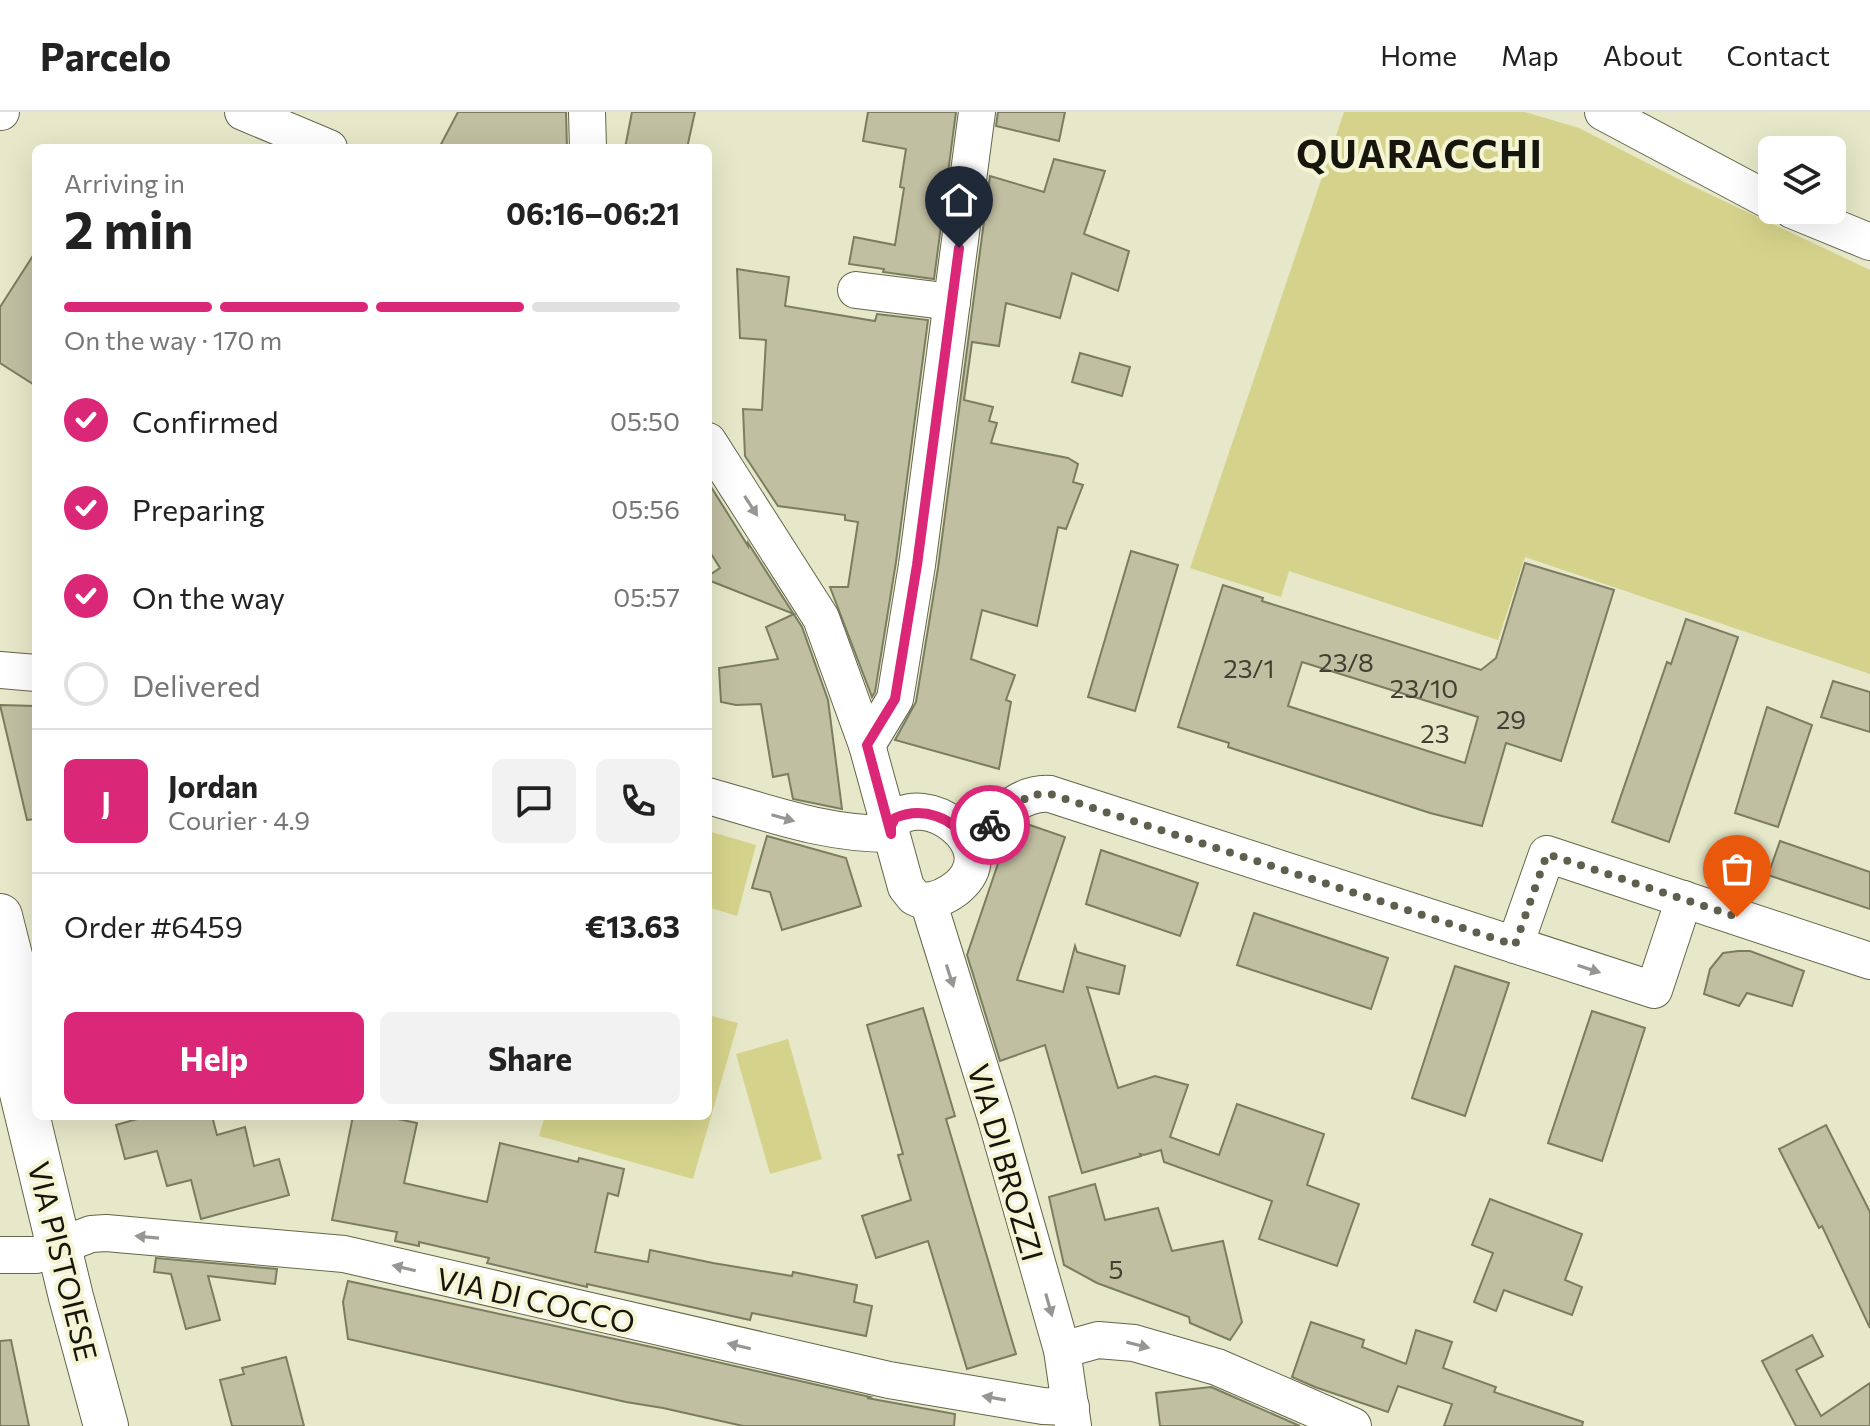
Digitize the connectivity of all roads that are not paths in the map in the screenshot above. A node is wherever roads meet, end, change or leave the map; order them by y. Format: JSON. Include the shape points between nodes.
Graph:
{"nodes":[{"id":1,"x":243,"y":112,"type":"edge"},
{"id":2,"x":587,"y":112,"type":"edge"},
{"id":3,"x":977,"y":112,"type":"edge"},
{"id":4,"x":1603,"y":112,"type":"edge"},
{"id":5,"x":319,"y":144,"type":"edge"},
{"id":6,"x":588,"y":144,"type":"edge"},
{"id":7,"x":1758,"y":195,"type":"edge"},
{"id":8,"x":1826,"y":224,"type":"edge"},
{"id":9,"x":1870,"y":242,"type":"edge"},
{"id":10,"x":856,"y":290,"type":"dead end"},
{"id":11,"x":952,"y":302,"type":"junction"},
{"id":12,"x":712,"y":447,"type":"edge"},
{"id":13,"x":0,"y":670,"type":"edge"},
{"id":14,"x":32,"y":673,"type":"edge"},
{"id":15,"x":867,"y":745,"type":"junction"},
{"id":16,"x":712,"y":797,"type":"edge"},
{"id":17,"x":891,"y":834,"type":"junction"},
{"id":18,"x":969,"y":843,"type":"junction"},
{"id":19,"x":1684,"y":899,"type":"junction"},
{"id":20,"x":928,"y":901,"type":"junction"},
{"id":21,"x":0,"y":916,"type":"edge"},
{"id":22,"x":1515,"y":945,"type":"junction"},
{"id":23,"x":1870,"y":961,"type":"edge"},
{"id":24,"x":0,"y":1002,"type":"edge"},
{"id":25,"x":32,"y":1041,"type":"edge"},
{"id":26,"x":32,"y":1110,"type":"edge"},
{"id":27,"x":35,"y":1120,"type":"edge"},
{"id":28,"x":52,"y":1120,"type":"edge"},
{"id":29,"x":71,"y":1241,"type":"junction"},
{"id":30,"x":0,"y":1255,"type":"edge"},
{"id":31,"x":1062,"y":1350,"type":"junction"},
{"id":32,"x":1072,"y":1417,"type":"edge"},
{"id":33,"x":106,"y":1426,"type":"edge"},
{"id":34,"x":134,"y":1426,"type":"edge"},
{"id":35,"x":1353,"y":1426,"type":"edge"}],
"edges":[{"from":1,"to":5,"type":"street"},
{"from":2,"to":6,"type":"street"},
{"from":3,"to":11,"type":"street"},
{"from":4,"to":7,"type":"street"},
{"from":8,"to":9,"type":"street"},
{"from":10,"to":11,"type":"street"},
{"from":11,"to":15,"type":"street","via":[[895,699]]},
{"from":12,"to":15,"type":"street","name":"VIA DI BROZZI","one_way":true,"via":[[821,618]]},
{"from":13,"to":14,"type":"street"},
{"from":15,"to":17,"type":"street","name":"VIA DI BROZZI"},
{"from":16,"to":17,"type":"street","one_way":true,"via":[[823,829]]},
{"from":17,"to":18,"type":"street","via":[[895,818],[929,813],[953,824]]},
{"from":17,"to":20,"type":"street","name":"VIA DI BROZZI","via":[[906,887],[914,897]]},
{"from":18,"to":20,"type":"street","via":[[973,861],[962,884]]},
{"from":18,"to":22,"type":"street","via":[[1022,799],[1050,794]]},
{"from":19,"to":22,"type":"street","via":[[1547,854]]},
{"from":22,"to":19,"type":"street","one_way":true,"via":[[1654,990]]},
{"from":19,"to":23,"type":"street"},
{"from":20,"to":31,"type":"street","name":"VIA DI BROZZI","one_way":true},
{"from":21,"to":25,"type":"main road"},
{"from":24,"to":26,"type":"main road","name":"VIA PISTOIESE"},
{"from":27,"to":29,"type":"main road","name":"VIA PISTOIESE"},
{"from":28,"to":29,"type":"main road","name":"VIA PISTOIESE"},
{"from":29,"to":30,"type":"street","name":"VIA DI COCCO","via":[[36,1255]]},
{"from":32,"to":29,"type":"street","name":"VIA DI COCCO","one_way":true,"via":[[344,1254],[106,1233]]},
{"from":29,"to":33,"type":"main road","name":"VIA PISTOIESE"},
{"from":29,"to":34,"type":"main road","name":"VIA PISTOIESE"},
{"from":31,"to":32,"type":"street","name":"VIA DI BROZZI"},
{"from":31,"to":35,"type":"street","one_way":true,"via":[[1098,1340],[1134,1343],[1225,1370]]}]}
